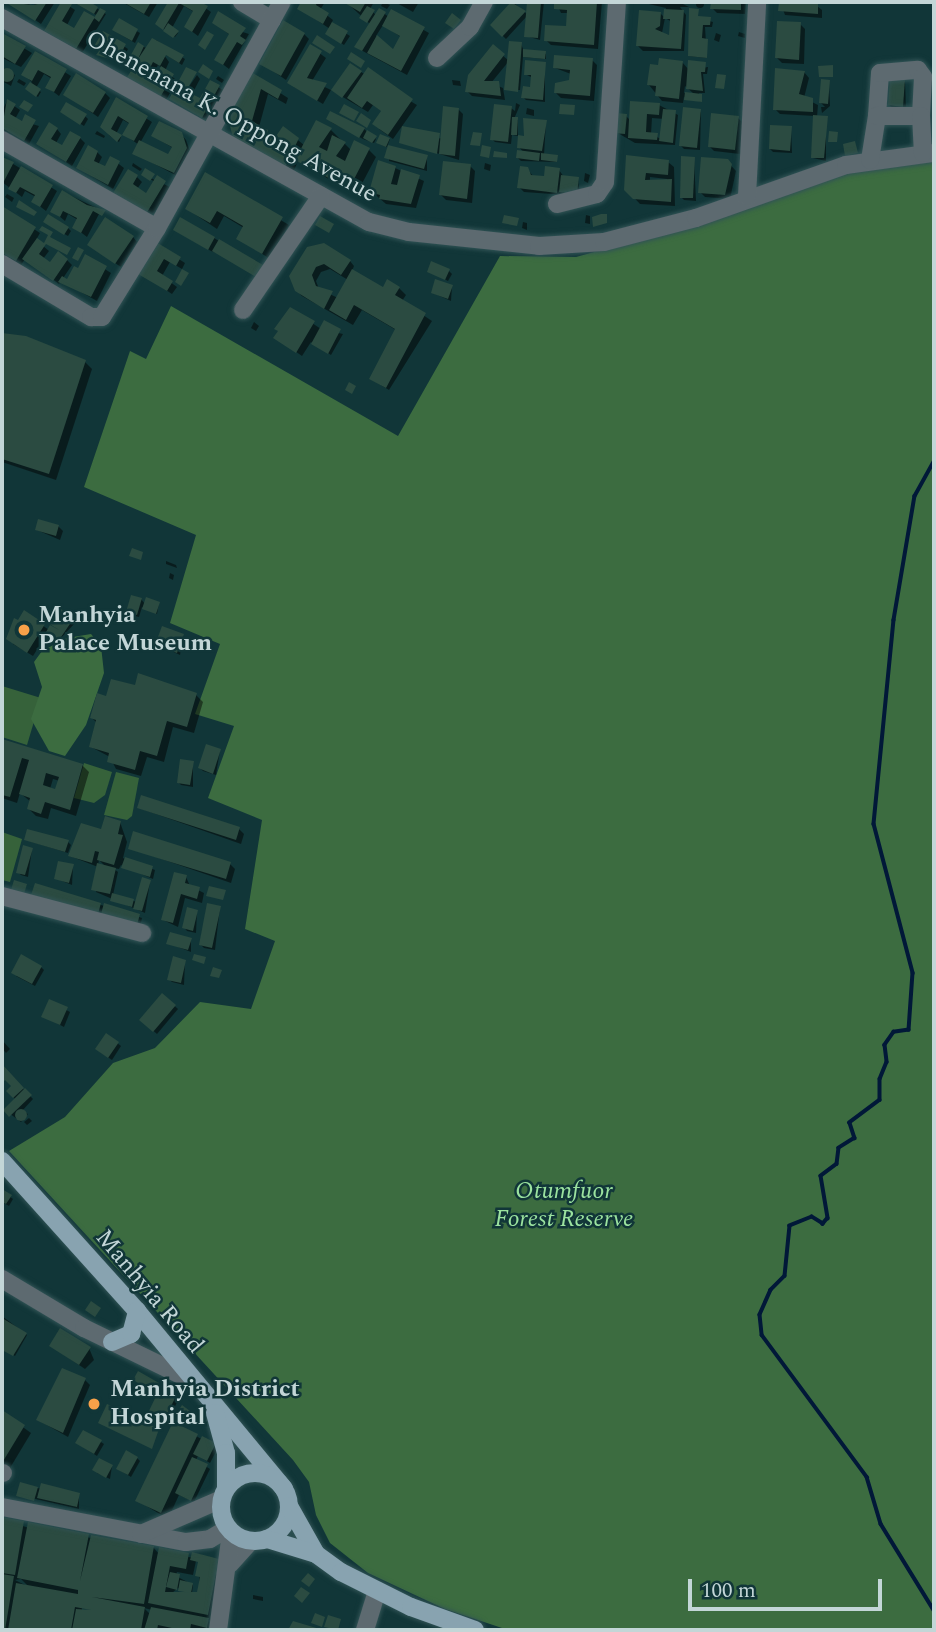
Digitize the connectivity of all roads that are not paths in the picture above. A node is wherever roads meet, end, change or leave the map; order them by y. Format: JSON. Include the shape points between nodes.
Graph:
{"nodes":[{"id":1,"x":242,"y":2,"type":"edge"},
{"id":2,"x":282,"y":2,"type":"edge"},
{"id":3,"x":484,"y":2,"type":"edge"},
{"id":4,"x":617,"y":2,"type":"edge"},
{"id":5,"x":757,"y":2,"type":"edge"},
{"id":6,"x":2,"y":18,"type":"edge"},
{"id":7,"x":272,"y":20,"type":"junction"},
{"id":8,"x":437,"y":58,"type":"dead end"},
{"id":9,"x":877,"y":116,"type":"junction"},
{"id":10,"x":920,"y":116,"type":"junction"},
{"id":11,"x":208,"y":134,"type":"junction"},
{"id":12,"x":2,"y":140,"type":"edge"},
{"id":13,"x":929,"y":153,"type":"edge"},
{"id":14,"x":870,"y":160,"type":"junction"},
{"id":15,"x":321,"y":196,"type":"junction"},
{"id":16,"x":747,"y":197,"type":"junction"},
{"id":17,"x":557,"y":204,"type":"dead end"},
{"id":18,"x":157,"y":228,"type":"junction"},
{"id":19,"x":2,"y":264,"type":"edge"},
{"id":20,"x":243,"y":310,"type":"dead end"},
{"id":21,"x":2,"y":896,"type":"edge"},
{"id":22,"x":142,"y":933,"type":"dead end"},
{"id":23,"x":2,"y":1161,"type":"edge"},
{"id":24,"x":2,"y":1279,"type":"edge"},
{"id":25,"x":137,"y":1311,"type":"junction"},
{"id":26,"x":112,"y":1342,"type":"junction"},
{"id":27,"x":193,"y":1381,"type":"junction"},
{"id":28,"x":208,"y":1400,"type":"junction"},
{"id":29,"x":284,"y":1489,"type":"junction"},
{"id":30,"x":224,"y":1493,"type":"junction"},
{"id":31,"x":289,"y":1506,"type":"junction"},
{"id":32,"x":2,"y":1507,"type":"edge"},
{"id":33,"x":230,"y":1530,"type":"junction"},
{"id":34,"x":141,"y":1534,"type":"junction"},
{"id":35,"x":259,"y":1540,"type":"junction"},
{"id":36,"x":316,"y":1554,"type":"junction"},
{"id":37,"x":230,"y":1564,"type":"junction"},
{"id":38,"x":377,"y":1591,"type":"junction"},
{"id":39,"x":218,"y":1630,"type":"edge"},
{"id":40,"x":365,"y":1630,"type":"edge"},
{"id":41,"x":475,"y":1630,"type":"edge"}],
"edges":[{"from":1,"to":7,"type":"street"},
{"from":2,"to":7,"type":"street"},
{"from":3,"to":8,"type":"street","via":[[470,27]]},
{"from":4,"to":17,"type":"street","via":[[606,182],[597,194]]},
{"from":5,"to":16,"type":"street"},
{"from":6,"to":11,"type":"street","name":"Ohenenana K. Oppong Avenue"},
{"from":7,"to":11,"type":"street"},
{"from":9,"to":10,"type":"street"},
{"from":9,"to":10,"type":"street","via":[[880,73],[918,70],[923,77]]},
{"from":9,"to":14,"type":"street"},
{"from":10,"to":13,"type":"street"},
{"from":11,"to":15,"type":"street","name":"Ohenenana K. Oppong Avenue"},
{"from":11,"to":18,"type":"street"},
{"from":12,"to":18,"type":"street"},
{"from":13,"to":14,"type":"street","name":"Ohenenana K. Oppong Avenue"},
{"from":14,"to":16,"type":"street","name":"Ohenenana K. Oppong Avenue"},
{"from":15,"to":16,"type":"street","name":"Ohenenana K. Oppong Avenue","via":[[369,222],[409,232],[566,246],[672,225]]},
{"from":15,"to":20,"type":"street"},
{"from":18,"to":19,"type":"street","via":[[97,319]]},
{"from":21,"to":22,"type":"street"},
{"from":23,"to":25,"type":"main road","name":"Manhyia Road"},
{"from":24,"to":26,"type":"street"},
{"from":25,"to":26,"type":"main road","via":[[131,1334]]},
{"from":25,"to":27,"type":"main road","name":"Manhyia Road"},
{"from":26,"to":27,"type":"street"},
{"from":27,"to":28,"type":"main road","name":"Manhyia Road"},
{"from":28,"to":29,"type":"main road","name":"Manhyia Road"},
{"from":28,"to":30,"type":"main road","via":[[224,1435]]},
{"from":29,"to":30,"type":"main road","via":[[266,1474],[255,1472],[244,1474]]},
{"from":29,"to":31,"type":"main road"},
{"from":30,"to":33,"type":"main road"},
{"from":30,"to":34,"type":"street"},
{"from":31,"to":35,"type":"main road","via":[[283,1527]]},
{"from":31,"to":36,"type":"main road"},
{"from":32,"to":34,"type":"street"},
{"from":33,"to":34,"type":"street","via":[[199,1541]]},
{"from":33,"to":35,"type":"main road"},
{"from":33,"to":37,"type":"street"},
{"from":35,"to":36,"type":"main road"},
{"from":35,"to":37,"type":"street"},
{"from":36,"to":38,"type":"main road"},
{"from":37,"to":39,"type":"street"},
{"from":38,"to":40,"type":"street"},
{"from":38,"to":41,"type":"main road"}]}
